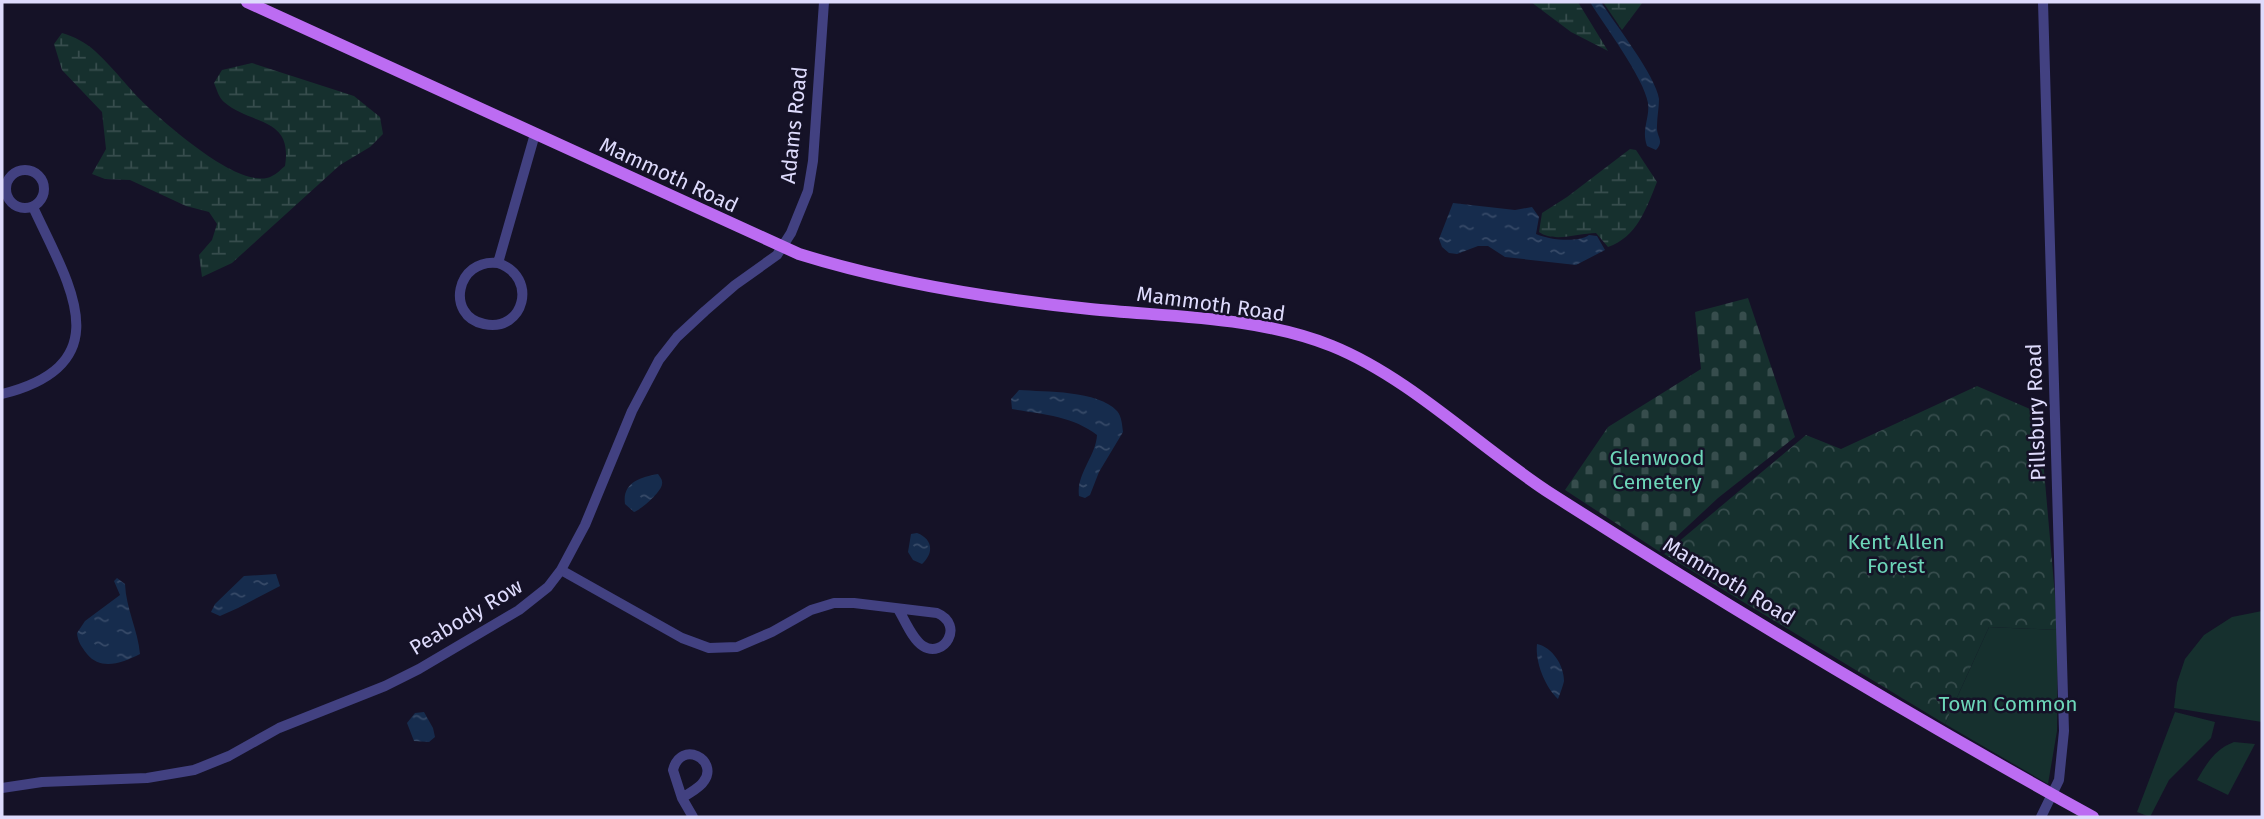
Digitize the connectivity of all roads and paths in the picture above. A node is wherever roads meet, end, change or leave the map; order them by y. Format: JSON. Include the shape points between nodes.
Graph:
{"nodes":[{"id":1,"x":247,"y":2,"type":"edge"},
{"id":2,"x":824,"y":2,"type":"edge"},
{"id":3,"x":2043,"y":2,"type":"edge"},
{"id":4,"x":535,"y":134,"type":"junction"},
{"id":5,"x":33,"y":206,"type":"junction"},
{"id":6,"x":782,"y":248,"type":"junction"},
{"id":7,"x":498,"y":263,"type":"junction"},
{"id":8,"x":2,"y":394,"type":"edge"},
{"id":9,"x":561,"y":570,"type":"junction"},
{"id":10,"x":898,"y":609,"type":"junction"},
{"id":11,"x":2,"y":788,"type":"edge"},
{"id":12,"x":2053,"y":795,"type":"junction"},
{"id":13,"x":682,"y":799,"type":"junction"},
{"id":14,"x":693,"y":817,"type":"edge"},
{"id":15,"x":2041,"y":817,"type":"edge"},
{"id":16,"x":2093,"y":817,"type":"edge"}],
"edges":[{"from":1,"to":4,"type":"main road","name":"Mammoth Road"},
{"from":2,"to":6,"type":"street","name":"Adams Road","via":[[810,181]]},
{"from":3,"to":12,"type":"street","name":"Pillsbury Road","via":[[2064,693],[2063,753]]},
{"from":4,"to":6,"type":"main road","name":"Mammoth Road"},
{"from":4,"to":7,"type":"street"},
{"from":5,"to":5,"type":"street","via":[[20,208],[6,196],[8,178],[18,170],[37,173],[44,185],[42,198]]},
{"from":5,"to":8,"type":"street","via":[[72,292],[76,330],[70,353],[56,371],[37,384]]},
{"from":6,"to":9,"type":"street","name":"Peabody Row","via":[[705,310],[659,360]]},
{"from":6,"to":12,"type":"main road","name":"Mammoth Road","via":[[967,292],[1231,323],[1331,346],[1395,380],[1606,529]]},
{"from":7,"to":7,"type":"street","via":[[474,267],[460,288],[466,312],[486,325],[509,319],[522,300],[518,276]]},
{"from":9,"to":10,"type":"street","via":[[682,638],[709,648],[746,645],[811,610],[834,603]]},
{"from":9,"to":11,"type":"street","name":"Peabody Row","via":[[519,610],[419,669],[194,770],[147,778]]},
{"from":10,"to":10,"type":"street","via":[[942,615],[951,630],[947,641],[937,648],[920,644]]},
{"from":12,"to":15,"type":"street","name":"Pillsbury Road"},
{"from":12,"to":16,"type":"main road","name":"Mammoth Road"},
{"from":13,"to":13,"type":"street","via":[[674,765],[682,756],[694,754],[704,760],[706,778]]},
{"from":13,"to":14,"type":"street"}]}
